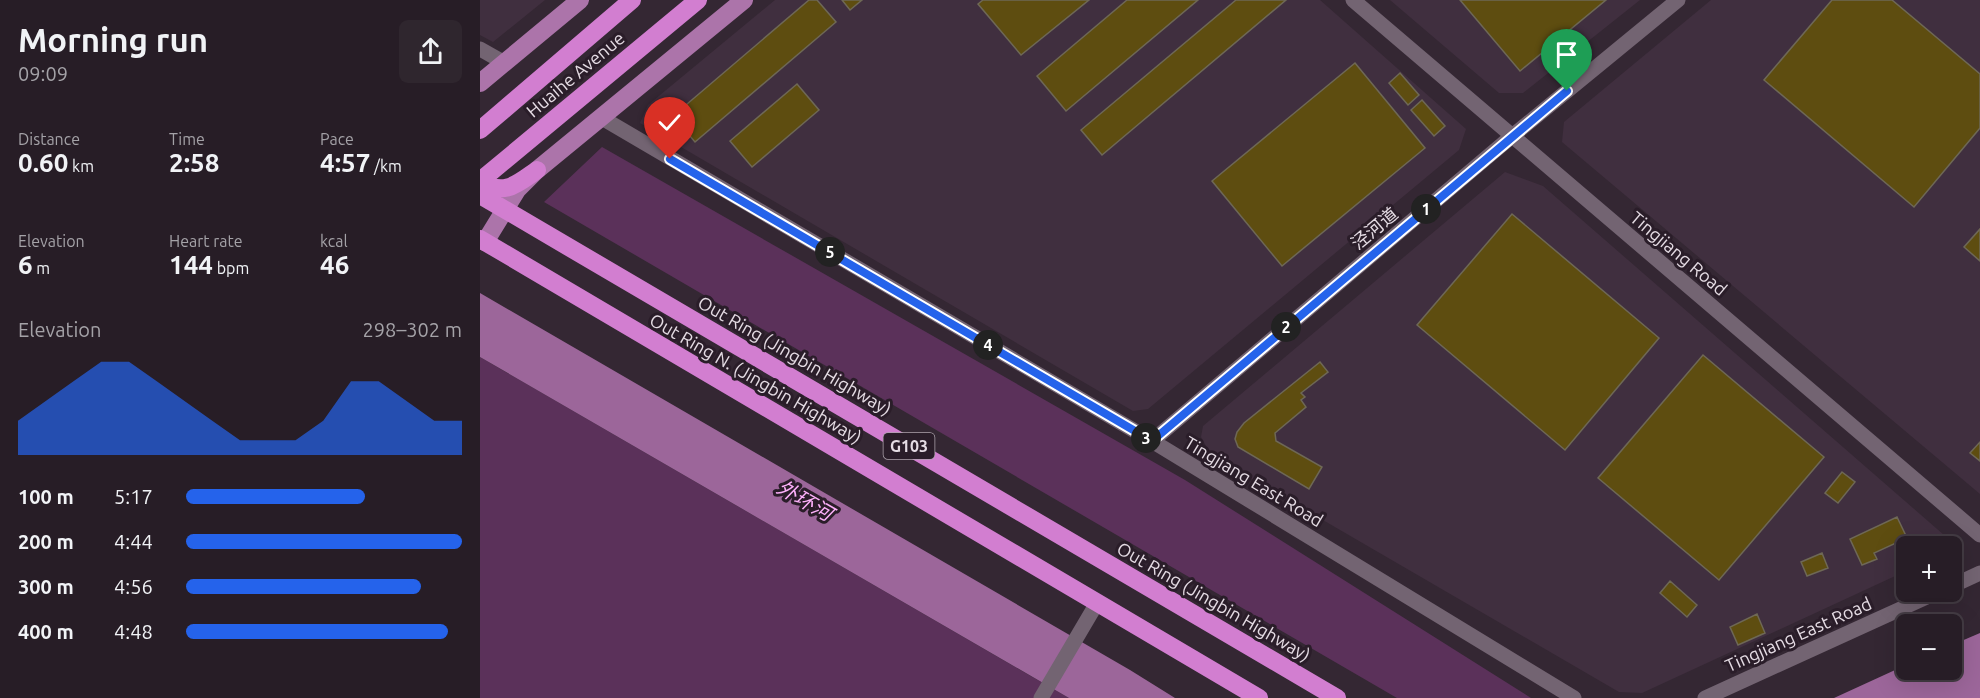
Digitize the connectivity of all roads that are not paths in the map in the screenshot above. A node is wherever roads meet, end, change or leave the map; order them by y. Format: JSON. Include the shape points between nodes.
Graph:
{"nodes":[{"id":1,"x":580,"y":0,"type":"edge"},
{"id":2,"x":632,"y":0,"type":"edge"},
{"id":3,"x":698,"y":0,"type":"edge"},
{"id":4,"x":744,"y":0,"type":"edge"},
{"id":5,"x":1353,"y":0,"type":"edge"},
{"id":6,"x":1678,"y":0,"type":"edge"},
{"id":7,"x":480,"y":49,"type":"edge"},
{"id":8,"x":503,"y":62,"type":"junction"},
{"id":9,"x":480,"y":83,"type":"edge"},
{"id":10,"x":602,"y":118,"type":"junction"},
{"id":11,"x":486,"y":124,"type":"edge"},
{"id":12,"x":480,"y":137,"type":"edge"},
{"id":13,"x":1511,"y":137,"type":"junction"},
{"id":14,"x":537,"y":170,"type":"junction"},
{"id":15,"x":480,"y":181,"type":"edge"},
{"id":16,"x":480,"y":195,"type":"edge"},
{"id":17,"x":504,"y":209,"type":"junction"},
{"id":18,"x":482,"y":241,"type":"edge"},
{"id":19,"x":1152,"y":441,"type":"junction"},
{"id":20,"x":1980,"y":535,"type":"edge"},
{"id":21,"x":1980,"y":573,"type":"edge"},
{"id":22,"x":1962,"y":581,"type":"edge"},
{"id":23,"x":1916,"y":602,"type":"edge"},
{"id":24,"x":1097,"y":603,"type":"junction"},
{"id":25,"x":1043,"y":694,"type":"edge"},
{"id":26,"x":1258,"y":698,"type":"edge"},
{"id":27,"x":1337,"y":698,"type":"edge"},
{"id":28,"x":1574,"y":698,"type":"edge"},
{"id":29,"x":1705,"y":698,"type":"edge"}],
"edges":[{"from":1,"to":8,"type":"main road"},
{"from":2,"to":11,"type":"highway","name":"Huaihe Avenue"},
{"from":3,"to":15,"type":"highway","name":"Huaihe Avenue"},
{"from":4,"to":10,"type":"main road"},
{"from":5,"to":13,"type":"street","name":"Tingjiang Road"},
{"from":6,"to":13,"type":"street","name":"泾河道"},
{"from":7,"to":8,"type":"street"},
{"from":8,"to":9,"type":"main road"},
{"from":10,"to":14,"type":"main road"},
{"from":10,"to":19,"type":"street","name":"Tingjiang East Road"},
{"from":11,"to":12,"type":"highway","name":"Huaihe Avenue"},
{"from":13,"to":19,"type":"street","name":"泾河道"},
{"from":13,"to":20,"type":"street","name":"Tingjiang Road"},
{"from":14,"to":15,"type":"highway","via":[[512,187],[494,188]]},
{"from":14,"to":17,"type":"main road"},
{"from":16,"to":17,"type":"highway","name":"Out Ring (Jingbin Highway)","number":"G103"},
{"from":17,"to":18,"type":"main road"},
{"from":17,"to":27,"type":"highway","name":"Out Ring (Jingbin Highway)","number":"G103"},
{"from":18,"to":24,"type":"highway","name":"Out Ring N. (Jingbin Highway)","number":"G103"},
{"from":19,"to":28,"type":"street","name":"Tingjiang East Road"},
{"from":21,"to":22,"type":"street"},
{"from":23,"to":29,"type":"street","name":"Tingjiang East Road"},
{"from":24,"to":25,"type":"street"},
{"from":24,"to":26,"type":"highway","name":"Out Ring N. (Jingbin Highway)","number":"G103"}]}
